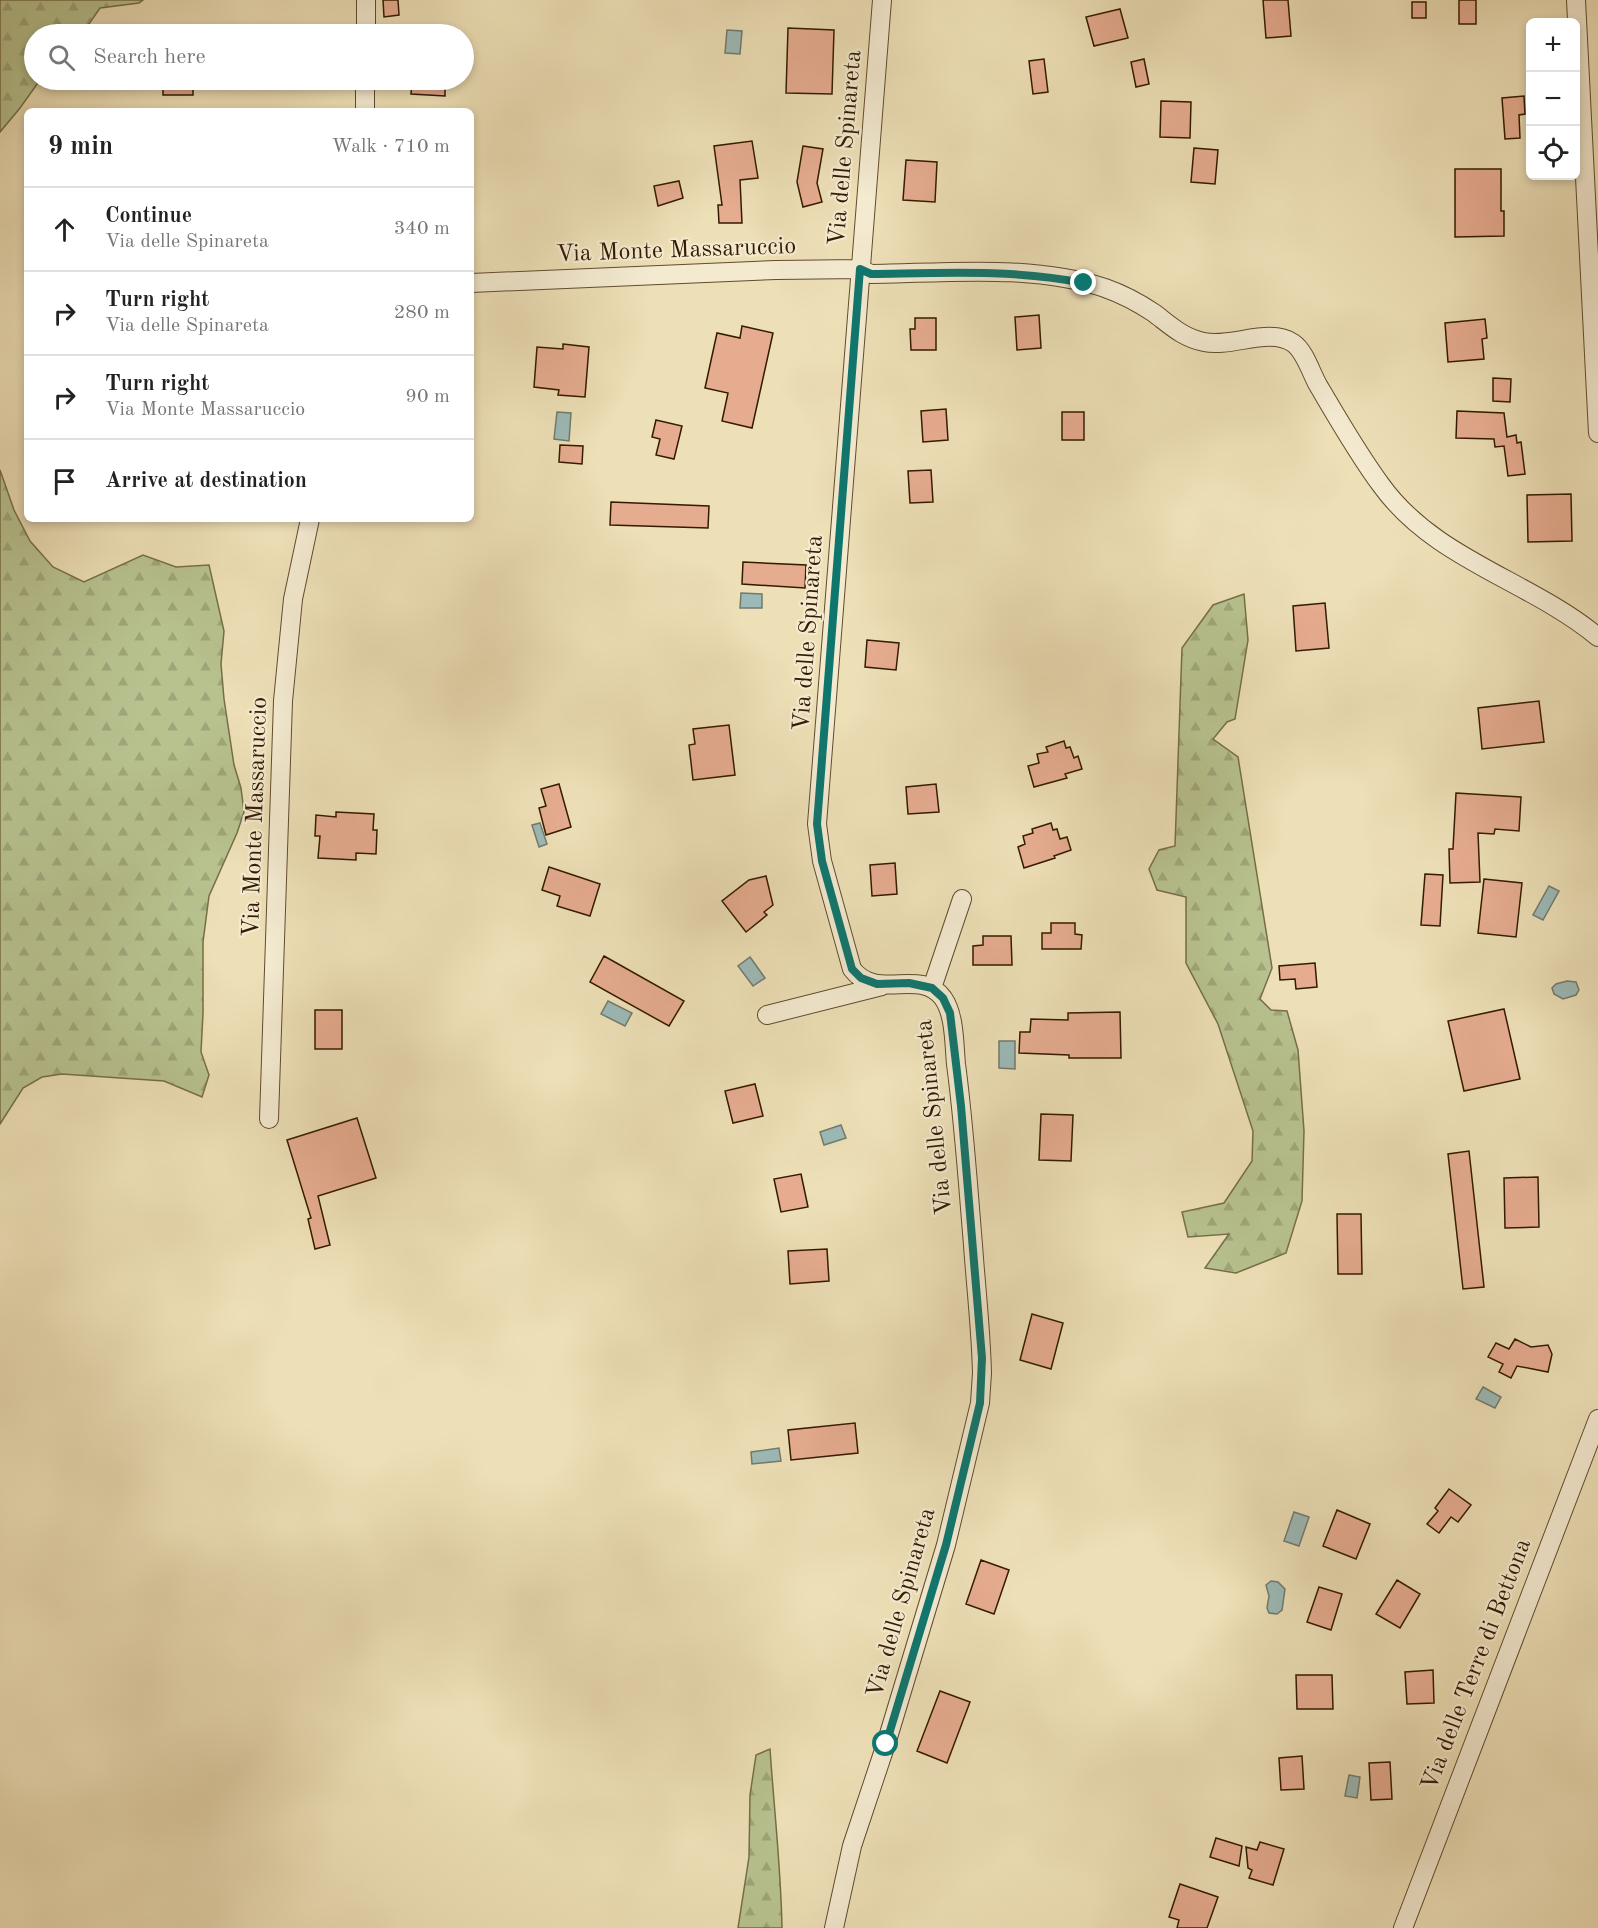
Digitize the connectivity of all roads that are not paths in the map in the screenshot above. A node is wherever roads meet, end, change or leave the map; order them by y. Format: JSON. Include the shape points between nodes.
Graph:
{"nodes":[{"id":1,"x":366,"y":0,"type":"edge"},
{"id":2,"x":882,"y":0,"type":"edge"},
{"id":3,"x":1576,"y":0,"type":"edge"},
{"id":4,"x":366,"y":24,"type":"edge"},
{"id":5,"x":365,"y":90,"type":"edge"},
{"id":6,"x":365,"y":108,"type":"edge"},
{"id":7,"x":860,"y":269,"type":"junction"},
{"id":8,"x":474,"y":283,"type":"edge"},
{"id":9,"x":1598,"y":433,"type":"edge"},
{"id":10,"x":309,"y":522,"type":"edge"},
{"id":11,"x":1598,"y":637,"type":"edge"},
{"id":12,"x":962,"y":899,"type":"dead end"},
{"id":13,"x":884,"y":985,"type":"junction"},
{"id":14,"x":932,"y":988,"type":"junction"},
{"id":15,"x":767,"y":1015,"type":"dead end"},
{"id":16,"x":269,"y":1119,"type":"dead end"},
{"id":17,"x":1598,"y":1419,"type":"edge"},
{"id":18,"x":834,"y":1928,"type":"edge"},
{"id":19,"x":1403,"y":1928,"type":"edge"}],
"edges":[{"from":1,"to":4,"type":"street"},
{"from":2,"to":7,"type":"street","name":"Via delle Spinareta"},
{"from":3,"to":9,"type":"street"},
{"from":5,"to":6,"type":"street"},
{"from":7,"to":8,"type":"street","name":"Via Monte Massaruccio"},
{"from":7,"to":11,"type":"street","name":"Via Monte Massaruccio","via":[[871,274],[1006,272],[1054,277],[1118,293],[1178,332],[1201,342],[1262,338],[1291,341],[1382,487],[1414,522],[1455,553],[1548,602]]},
{"from":7,"to":13,"type":"street","name":"Via delle Spinareta","via":[[817,824],[822,861],[852,969],[868,982]]},
{"from":10,"to":16,"type":"street","name":"Via Monte Massaruccio","via":[[293,599],[283,701]]},
{"from":12,"to":14,"type":"street"},
{"from":13,"to":14,"type":"street","name":"Via delle Spinareta","via":[[909,983]]},
{"from":13,"to":15,"type":"street"},
{"from":14,"to":18,"type":"street","name":"Via delle Spinareta","via":[[943,998],[950,1013],[982,1358],[980,1403],[946,1545],[852,1846]]},
{"from":17,"to":19,"type":"street","name":"Via delle Terre di Bettona"}]}
